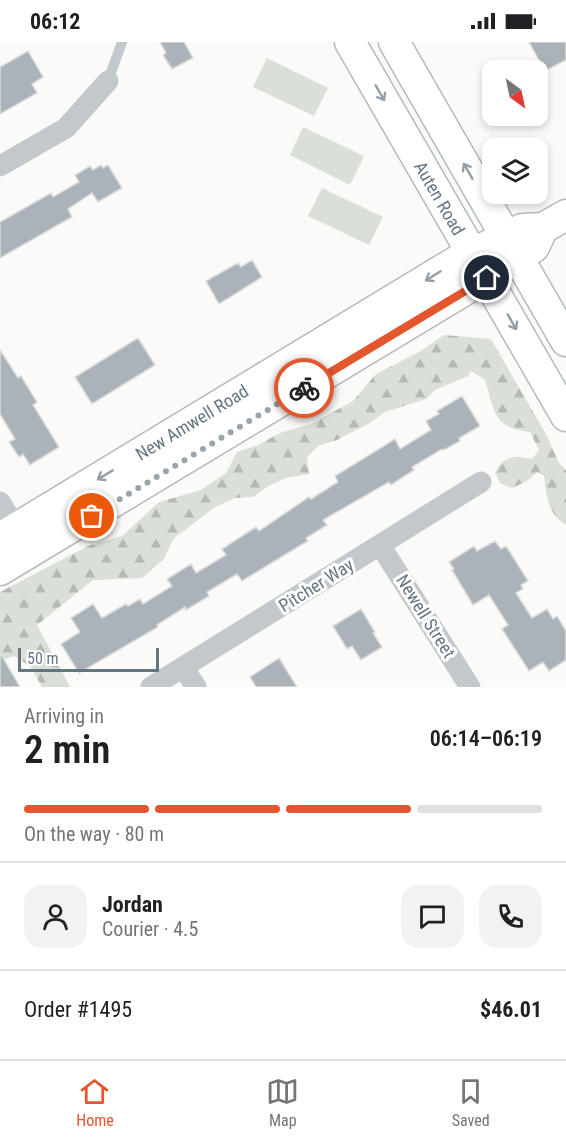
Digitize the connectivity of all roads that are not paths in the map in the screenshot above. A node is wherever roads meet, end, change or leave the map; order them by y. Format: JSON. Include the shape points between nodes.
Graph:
{"nodes":[{"id":1,"x":122,"y":42,"type":"edge"},
{"id":2,"x":350,"y":42,"type":"edge"},
{"id":3,"x":394,"y":42,"type":"edge"},
{"id":4,"x":108,"y":81,"type":"joint"},
{"id":5,"x":0,"y":166,"type":"edge"},
{"id":6,"x":554,"y":221,"type":"edge"},
{"id":7,"x":512,"y":248,"type":"junction"},
{"id":8,"x":472,"y":253,"type":"junction"},
{"id":9,"x":487,"y":278,"type":"junction"},
{"id":10,"x":566,"y":341,"type":"edge"},
{"id":11,"x":566,"y":416,"type":"edge"},
{"id":12,"x":481,"y":482,"type":"dead end"},
{"id":13,"x":0,"y":502,"type":"edge"},
{"id":14,"x":16,"y":540,"type":"edge"},
{"id":15,"x":380,"y":545,"type":"junction"},
{"id":16,"x":0,"y":570,"type":"edge"},
{"id":17,"x":183,"y":667,"type":"junction"},
{"id":18,"x":151,"y":687,"type":"edge"},
{"id":19,"x":196,"y":687,"type":"edge"},
{"id":20,"x":470,"y":687,"type":"edge"}],
"edges":[{"from":1,"to":4,"type":"lane"},
{"from":2,"to":8,"type":"street","name":"Auten Road","one_way":true},
{"from":7,"to":3,"type":"street","name":"Auten Road","one_way":true},
{"from":4,"to":5,"type":"street","via":[[66,128]]},
{"from":6,"to":7,"type":"street","name":"New Amwell Road","via":[[522,229]]},
{"from":7,"to":8,"type":"street","name":"New Amwell Road"},
{"from":7,"to":9,"type":"street","name":"New Amwell Road"},
{"from":7,"to":10,"type":"street","name":"Auten Road"},
{"from":8,"to":9,"type":"street","name":"Auten Road"},
{"from":8,"to":14,"type":"street","name":"New Amwell Road","one_way":true},
{"from":9,"to":11,"type":"street","name":"Auten Road","one_way":true},
{"from":9,"to":14,"type":"street","name":"New Amwell Road"},
{"from":12,"to":15,"type":"street","name":"Pitcher Way"},
{"from":13,"to":14,"type":"street"},
{"from":14,"to":16,"type":"street","name":"New Amwell Road"},
{"from":15,"to":17,"type":"street","name":"Pitcher Way"},
{"from":15,"to":20,"type":"street","name":"Newell Street"},
{"from":17,"to":18,"type":"street","name":"Pitcher Way"},
{"from":17,"to":19,"type":"street"}]}
